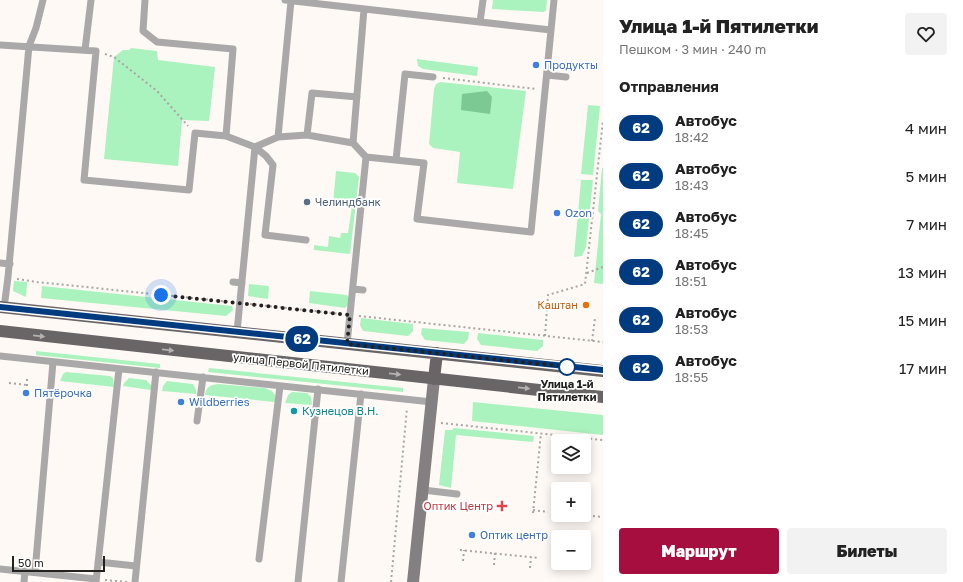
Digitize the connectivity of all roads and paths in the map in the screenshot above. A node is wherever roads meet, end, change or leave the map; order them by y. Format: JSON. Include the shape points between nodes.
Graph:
{"nodes":[{"id":1,"x":43,"y":0,"type":"edge"},
{"id":2,"x":92,"y":0,"type":"edge"},
{"id":3,"x":145,"y":0,"type":"edge"},
{"id":4,"x":288,"y":0,"type":"edge"},
{"id":5,"x":483,"y":0,"type":"edge"},
{"id":6,"x":554,"y":0,"type":"edge"},
{"id":7,"x":364,"y":9,"type":"junction"},
{"id":8,"x":480,"y":22,"type":"junction"},
{"id":9,"x":551,"y":30,"type":"junction"},
{"id":10,"x":0,"y":45,"type":"edge"},
{"id":11,"x":29,"y":46,"type":"junction"},
{"id":12,"x":85,"y":50,"type":"junction"},
{"id":13,"x":96,"y":51,"type":"junction"},
{"id":14,"x":547,"y":75,"type":"junction"},
{"id":15,"x":433,"y":77,"type":"joint"},
{"id":16,"x":566,"y":77,"type":"dead end"},
{"id":17,"x":545,"y":90,"type":"junction"},
{"id":18,"x":357,"y":97,"type":"junction"},
{"id":19,"x":603,"y":120,"type":"edge"},
{"id":20,"x":194,"y":133,"type":"junction"},
{"id":21,"x":307,"y":135,"type":"junction"},
{"id":22,"x":226,"y":136,"type":"junction"},
{"id":23,"x":278,"y":137,"type":"junction"},
{"id":24,"x":353,"y":143,"type":"junction"},
{"id":25,"x":255,"y":147,"type":"junction"},
{"id":26,"x":366,"y":157,"type":"junction"},
{"id":27,"x":396,"y":160,"type":"junction"},
{"id":28,"x":306,"y":240,"type":"dead end"},
{"id":29,"x":0,"y":263,"type":"edge"},
{"id":30,"x":10,"y":264,"type":"junction"},
{"id":31,"x":603,"y":267,"type":"edge"},
{"id":32,"x":587,"y":273,"type":"junction"},
{"id":33,"x":8,"y":277,"type":"junction"},
{"id":34,"x":233,"y":282,"type":"dead end"},
{"id":35,"x":242,"y":283,"type":"junction"},
{"id":36,"x":353,"y":289,"type":"junction"},
{"id":37,"x":363,"y":290,"type":"dead end"},
{"id":38,"x":240,"y":303,"type":"junction"},
{"id":39,"x":2,"y":308,"type":"edge"},
{"id":40,"x":350,"y":315,"type":"junction"},
{"id":41,"x":594,"y":318,"type":"dead end"},
{"id":42,"x":0,"y":331,"type":"edge"},
{"id":43,"x":236,"y":332,"type":"junction"},
{"id":44,"x":545,"y":336,"type":"junction"},
{"id":45,"x":592,"y":341,"type":"junction"},
{"id":46,"x":603,"y":342,"type":"edge"},
{"id":47,"x":347,"y":344,"type":"junction"},
{"id":48,"x":437,"y":353,"type":"junction"},
{"id":49,"x":0,"y":356,"type":"edge"},
{"id":50,"x":53,"y":362,"type":"junction"},
{"id":51,"x":119,"y":369,"type":"junction"},
{"id":52,"x":603,"y":370,"type":"edge"},
{"id":53,"x":156,"y":372,"type":"junction"},
{"id":54,"x":203,"y":377,"type":"junction"},
{"id":55,"x":28,"y":379,"type":"dead end"},
{"id":56,"x":434,"y":379,"type":"junction"},
{"id":57,"x":8,"y":383,"type":"dead end"},
{"id":58,"x":280,"y":386,"type":"junction"},
{"id":59,"x":318,"y":389,"type":"junction"},
{"id":60,"x":361,"y":394,"type":"junction"},
{"id":61,"x":603,"y":397,"type":"edge"},
{"id":62,"x":408,"y":399,"type":"junction"},
{"id":63,"x":432,"y":402,"type":"junction"},
{"id":64,"x":198,"y":421,"type":"dead end"},
{"id":65,"x":440,"y":423,"type":"dead end"},
{"id":66,"x":541,"y":433,"type":"junction"},
{"id":67,"x":603,"y":440,"type":"edge"},
{"id":68,"x":422,"y":490,"type":"junction"},
{"id":69,"x":457,"y":494,"type":"dead end"},
{"id":70,"x":548,"y":512,"type":"dead end"},
{"id":71,"x":591,"y":516,"type":"edge"},
{"id":72,"x":603,"y":517,"type":"edge"},
{"id":73,"x":460,"y":550,"type":"dead end"},
{"id":74,"x":464,"y":550,"type":"junction"},
{"id":75,"x":495,"y":553,"type":"junction"},
{"id":76,"x":531,"y":557,"type":"junction"},
{"id":77,"x":539,"y":558,"type":"dead end"},
{"id":78,"x":259,"y":559,"type":"dead end"},
{"id":79,"x":463,"y":561,"type":"dead end"},
{"id":80,"x":98,"y":562,"type":"junction"},
{"id":81,"x":494,"y":565,"type":"dead end"},
{"id":82,"x":136,"y":566,"type":"junction"},
{"id":83,"x":530,"y":568,"type":"dead end"},
{"id":84,"x":0,"y":569,"type":"edge"},
{"id":85,"x":25,"y":571,"type":"junction"},
{"id":86,"x":35,"y":572,"type":"junction"},
{"id":87,"x":96,"y":580,"type":"edge"},
{"id":88,"x":24,"y":582,"type":"edge"},
{"id":89,"x":129,"y":582,"type":"edge"},
{"id":90,"x":135,"y":582,"type":"edge"},
{"id":91,"x":298,"y":582,"type":"edge"},
{"id":92,"x":341,"y":582,"type":"edge"},
{"id":93,"x":391,"y":582,"type":"edge"},
{"id":94,"x":413,"y":582,"type":"edge"}],
"edges":[{"from":1,"to":11,"type":"lane"},
{"from":2,"to":12,"type":"lane"},
{"from":3,"to":22,"type":"lane","via":[[143,31],[157,42],[233,49]]},
{"from":4,"to":7,"type":"lane"},
{"from":4,"to":23,"type":"lane"},
{"from":5,"to":8,"type":"lane"},
{"from":6,"to":9,"type":"lane"},
{"from":7,"to":8,"type":"lane"},
{"from":7,"to":18,"type":"lane"},
{"from":8,"to":9,"type":"lane"},
{"from":9,"to":14,"type":"lane"},
{"from":10,"to":11,"type":"lane"},
{"from":11,"to":12,"type":"lane"},
{"from":11,"to":30,"type":"lane"},
{"from":12,"to":13,"type":"lane"},
{"from":13,"to":20,"type":"path","via":[[114,57],[157,91]]},
{"from":13,"to":20,"type":"lane","via":[[84,180],[189,190]]},
{"from":14,"to":16,"type":"lane"},
{"from":14,"to":17,"type":"lane"},
{"from":15,"to":17,"type":"path"},
{"from":15,"to":27,"type":"lane","via":[[405,74]]},
{"from":17,"to":27,"type":"lane","via":[[531,232],[417,219],[424,163]]},
{"from":18,"to":21,"type":"lane","via":[[312,93]]},
{"from":18,"to":24,"type":"lane"},
{"from":19,"to":32,"type":"path"},
{"from":20,"to":22,"type":"lane"},
{"from":21,"to":23,"type":"lane"},
{"from":21,"to":24,"type":"lane"},
{"from":22,"to":25,"type":"lane"},
{"from":23,"to":25,"type":"lane"},
{"from":24,"to":26,"type":"lane"},
{"from":25,"to":28,"type":"lane","via":[[273,166],[265,235]]},
{"from":25,"to":35,"type":"lane"},
{"from":26,"to":27,"type":"lane"},
{"from":26,"to":36,"type":"lane"},
{"from":29,"to":30,"type":"lane"},
{"from":30,"to":33,"type":"lane"},
{"from":31,"to":32,"type":"path"},
{"from":32,"to":44,"type":"path","via":[[585,284],[548,295]]},
{"from":33,"to":38,"type":"path"},
{"from":33,"to":39,"type":"lane"},
{"from":34,"to":35,"type":"lane"},
{"from":35,"to":38,"type":"lane"},
{"from":36,"to":37,"type":"lane"},
{"from":36,"to":40,"type":"lane"},
{"from":38,"to":40,"type":"path"},
{"from":38,"to":43,"type":"lane"},
{"from":39,"to":43,"type":"main road"},
{"from":40,"to":44,"type":"path"},
{"from":40,"to":47,"type":"lane"},
{"from":41,"to":45,"type":"path"},
{"from":42,"to":56,"type":"main road","name":"улица Первой Пятилетки","one_way":true},
{"from":43,"to":47,"type":"main road"},
{"from":44,"to":45,"type":"path"},
{"from":45,"to":46,"type":"path"},
{"from":47,"to":48,"type":"main road"},
{"from":48,"to":52,"type":"main road"},
{"from":48,"to":56,"type":"main road"},
{"from":49,"to":50,"type":"lane"},
{"from":50,"to":51,"type":"lane"},
{"from":50,"to":86,"type":"lane"},
{"from":51,"to":53,"type":"lane"},
{"from":51,"to":80,"type":"lane"},
{"from":53,"to":54,"type":"lane"},
{"from":53,"to":82,"type":"lane"},
{"from":54,"to":58,"type":"lane"},
{"from":54,"to":64,"type":"lane"},
{"from":55,"to":57,"type":"path","via":[[27,385]]},
{"from":56,"to":61,"type":"main road","name":"улица Первой Пятилетки","one_way":true},
{"from":56,"to":63,"type":"street"},
{"from":58,"to":59,"type":"lane"},
{"from":58,"to":78,"type":"lane"},
{"from":59,"to":60,"type":"lane"},
{"from":59,"to":91,"type":"lane"},
{"from":60,"to":62,"type":"lane"},
{"from":60,"to":92,"type":"lane"},
{"from":62,"to":63,"type":"lane"},
{"from":62,"to":93,"type":"path"},
{"from":63,"to":68,"type":"street"},
{"from":65,"to":66,"type":"path"},
{"from":66,"to":67,"type":"path"},
{"from":66,"to":70,"type":"path","via":[[533,512]]},
{"from":68,"to":69,"type":"lane"},
{"from":68,"to":94,"type":"street"},
{"from":71,"to":72,"type":"path"},
{"from":73,"to":74,"type":"path"},
{"from":74,"to":75,"type":"path"},
{"from":74,"to":79,"type":"path"},
{"from":75,"to":76,"type":"path"},
{"from":75,"to":81,"type":"path"},
{"from":76,"to":77,"type":"path"},
{"from":76,"to":83,"type":"path"},
{"from":80,"to":82,"type":"lane"},
{"from":80,"to":87,"type":"lane"},
{"from":82,"to":90,"type":"lane"},
{"from":84,"to":85,"type":"lane"},
{"from":85,"to":86,"type":"lane"},
{"from":85,"to":88,"type":"lane"},
{"from":86,"to":87,"type":"lane"},
{"from":87,"to":89,"type":"path"}]}
